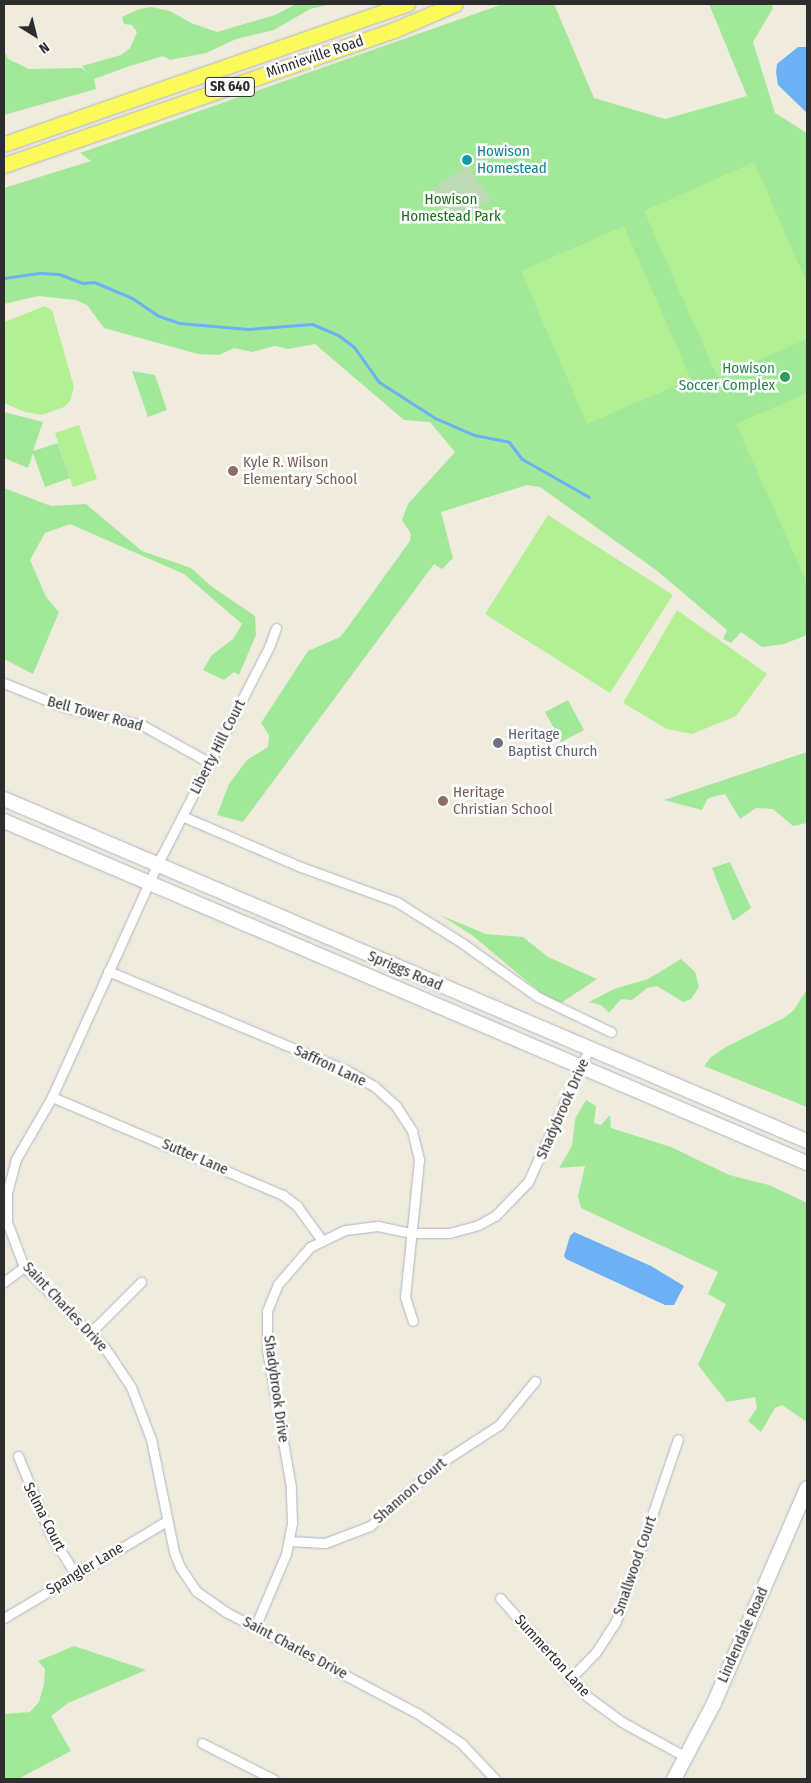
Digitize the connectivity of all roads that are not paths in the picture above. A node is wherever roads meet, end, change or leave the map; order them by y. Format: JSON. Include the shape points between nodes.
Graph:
{"nodes":[{"id":1,"x":407,"y":4,"type":"edge"},
{"id":2,"x":455,"y":4,"type":"edge"},
{"id":3,"x":4,"y":144,"type":"edge"},
{"id":4,"x":4,"y":165,"type":"edge"},
{"id":5,"x":276,"y":628,"type":"dead end"},
{"id":6,"x":4,"y":683,"type":"edge"},
{"id":7,"x":210,"y":763,"type":"junction"},
{"id":8,"x":4,"y":799,"type":"edge"},
{"id":9,"x":182,"y":816,"type":"junction"},
{"id":10,"x":5,"y":825,"type":"edge"},
{"id":11,"x":157,"y":865,"type":"junction"},
{"id":12,"x":149,"y":882,"type":"junction"},
{"id":13,"x":108,"y":970,"type":"junction"},
{"id":14,"x":611,"y":1032,"type":"dead end"},
{"id":15,"x":589,"y":1049,"type":"junction"},
{"id":16,"x":582,"y":1067,"type":"junction"},
{"id":17,"x":52,"y":1097,"type":"junction"},
{"id":18,"x":807,"y":1142,"type":"edge"},
{"id":19,"x":807,"y":1163,"type":"edge"},
{"id":20,"x":412,"y":1233,"type":"junction"},
{"id":21,"x":321,"y":1239,"type":"junction"},
{"id":22,"x":24,"y":1267,"type":"junction"},
{"id":23,"x":4,"y":1282,"type":"edge"},
{"id":24,"x":141,"y":1282,"type":"dead end"},
{"id":25,"x":414,"y":1321,"type":"dead end"},
{"id":26,"x":90,"y":1332,"type":"junction"},
{"id":27,"x":535,"y":1381,"type":"dead end"},
{"id":28,"x":678,"y":1440,"type":"dead end"},
{"id":29,"x":18,"y":1456,"type":"dead end"},
{"id":30,"x":807,"y":1488,"type":"edge"},
{"id":31,"x":167,"y":1521,"type":"junction"},
{"id":32,"x":289,"y":1540,"type":"junction"},
{"id":33,"x":76,"y":1575,"type":"junction"},
{"id":34,"x":500,"y":1598,"type":"dead end"},
{"id":35,"x":4,"y":1618,"type":"edge"},
{"id":36,"x":255,"y":1626,"type":"junction"},
{"id":37,"x":570,"y":1679,"type":"junction"},
{"id":38,"x":202,"y":1743,"type":"dead end"},
{"id":39,"x":686,"y":1756,"type":"junction"},
{"id":40,"x":273,"y":1779,"type":"edge"},
{"id":41,"x":495,"y":1779,"type":"edge"},
{"id":42,"x":674,"y":1779,"type":"edge"}],
"edges":[{"from":1,"to":3,"type":"main road","name":"Minnieville Road","number":"SR 640"},
{"from":2,"to":4,"type":"main road","name":"Minnieville Road","number":"SR 640","via":[[394,30]]},
{"from":5,"to":7,"type":"street","name":"Liberty Hill Court"},
{"from":6,"to":7,"type":"street","name":"Bell Tower Road","via":[[63,707],[142,725]]},
{"from":7,"to":9,"type":"street","name":"Liberty Hill Court"},
{"from":8,"to":11,"type":"main road","name":"Spriggs Road"},
{"from":9,"to":11,"type":"street","name":"Liberty Hill Court"},
{"from":9,"to":14,"type":"street","via":[[318,874],[394,901],[454,937],[538,997]]},
{"from":10,"to":12,"type":"main road","name":"Spriggs Road"},
{"from":11,"to":12,"type":"street","name":"Saint Charles Drive"},
{"from":11,"to":15,"type":"main road","name":"Spriggs Road"},
{"from":12,"to":13,"type":"street","name":"Saint Charles Drive"},
{"from":12,"to":16,"type":"main road","name":"Spriggs Road"},
{"from":13,"to":17,"type":"street","name":"Saint Charles Drive"},
{"from":13,"to":20,"type":"street","name":"Saffron Lane","via":[[346,1070],[385,1095],[405,1119],[416,1145],[419,1178]]},
{"from":15,"to":16,"type":"street","name":"Shadybrook Drive"},
{"from":15,"to":18,"type":"main road","name":"Spriggs Road"},
{"from":16,"to":19,"type":"main road","name":"Spriggs Road"},
{"from":16,"to":20,"type":"street","name":"Shadybrook Drive","via":[[534,1171],[505,1208],[466,1230]]},
{"from":17,"to":21,"type":"street","name":"Sutter Lane","via":[[284,1195],[302,1211]]},
{"from":17,"to":22,"type":"street","name":"Saint Charles Drive","via":[[16,1159],[7,1192],[7,1222]]},
{"from":20,"to":21,"type":"street","name":"Shadybrook Drive","via":[[361,1227]]},
{"from":20,"to":25,"type":"street","name":"Saffron Lane","via":[[404,1297]]},
{"from":21,"to":32,"type":"street","name":"Shadybrook Drive","via":[[288,1269],[267,1311],[270,1366],[291,1487]]},
{"from":22,"to":23,"type":"street"},
{"from":22,"to":26,"type":"street","name":"Saint Charles Drive"},
{"from":24,"to":26,"type":"street"},
{"from":26,"to":31,"type":"street","name":"Saint Charles Drive","via":[[119,1366],[142,1412],[158,1466]]},
{"from":27,"to":32,"type":"street","name":"Shannon Court","via":[[499,1425],[439,1464],[370,1526],[325,1542]]},
{"from":28,"to":37,"type":"street","name":"Smallwood Court","via":[[616,1621],[596,1652]]},
{"from":29,"to":33,"type":"street","name":"Selma Court","via":[[50,1534]]},
{"from":30,"to":39,"type":"main road","name":"Lindendale Road","via":[[714,1703]]},
{"from":31,"to":33,"type":"street","name":"Spangler Lane"},
{"from":31,"to":36,"type":"street","name":"Saint Charles Drive","via":[[180,1568],[196,1591],[216,1606]]},
{"from":32,"to":36,"type":"street","name":"Shadybrook Drive"},
{"from":33,"to":35,"type":"street","name":"Spangler Lane"},
{"from":34,"to":37,"type":"street","name":"Summerton Lane"},
{"from":36,"to":41,"type":"street","name":"Saint Charles Drive","via":[[417,1713],[461,1743]]},
{"from":37,"to":39,"type":"street","name":"Summerton Lane","via":[[605,1711]]},
{"from":38,"to":40,"type":"street"},
{"from":39,"to":42,"type":"main road","name":"Lindendale Road"}]}
